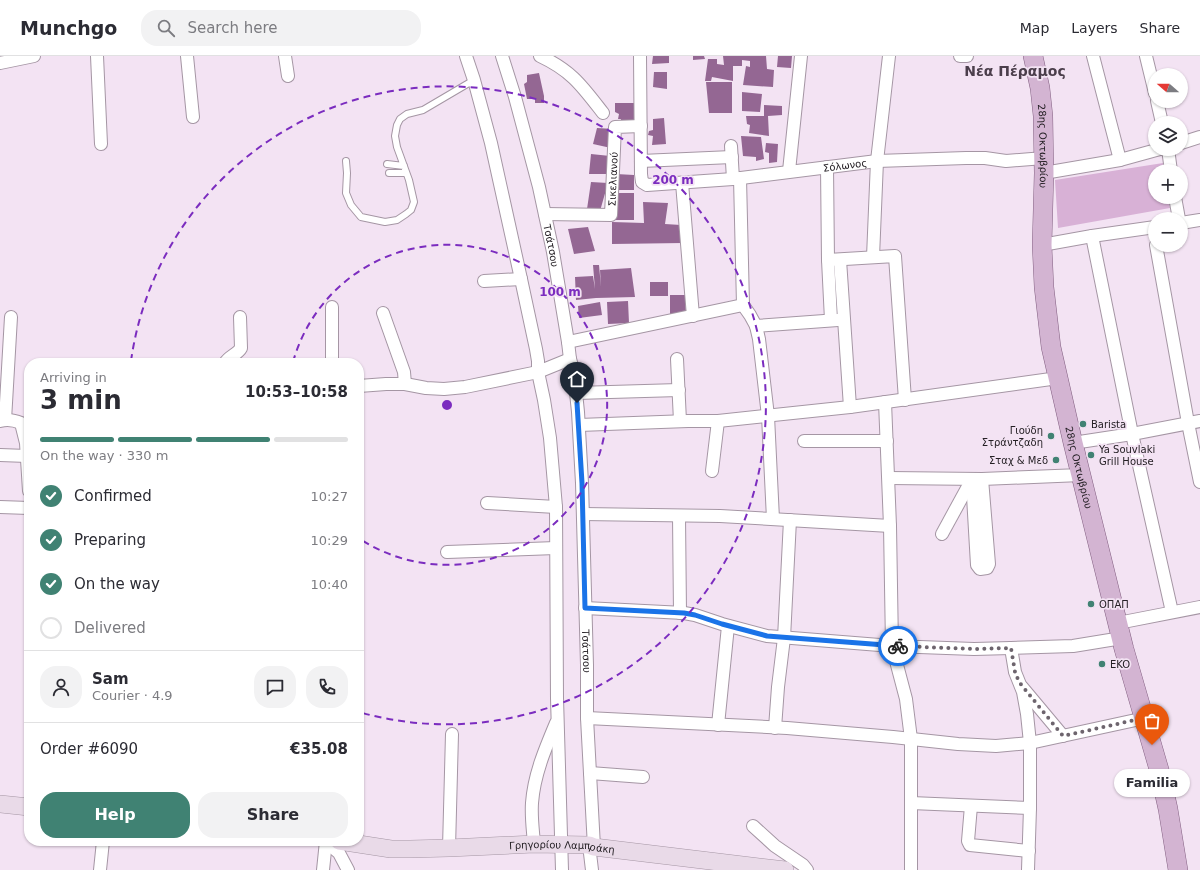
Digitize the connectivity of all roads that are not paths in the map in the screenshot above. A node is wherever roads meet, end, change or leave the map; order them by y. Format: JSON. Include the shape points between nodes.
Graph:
{"nodes":[{"id":1,"x":34,"y":56,"type":"edge"},
{"id":2,"x":97,"y":56,"type":"edge"},
{"id":3,"x":187,"y":56,"type":"edge"},
{"id":4,"x":285,"y":56,"type":"edge"},
{"id":5,"x":466,"y":56,"type":"edge"},
{"id":6,"x":502,"y":56,"type":"edge"},
{"id":7,"x":540,"y":56,"type":"edge"},
{"id":8,"x":640,"y":56,"type":"edge"},
{"id":9,"x":801,"y":56,"type":"edge"},
{"id":10,"x":889,"y":56,"type":"edge"},
{"id":11,"x":960,"y":56,"type":"edge"},
{"id":12,"x":967,"y":56,"type":"edge"},
{"id":13,"x":1033,"y":56,"type":"edge"},
{"id":14,"x":1092,"y":56,"type":"edge"},
{"id":15,"x":1146,"y":56,"type":"edge"},
{"id":16,"x":0,"y":64,"type":"edge"},
{"id":17,"x":1149,"y":68,"type":"edge"},
{"id":18,"x":288,"y":76,"type":"dead end"},
{"id":19,"x":474,"y":80,"type":"junction"},
{"id":20,"x":603,"y":113,"type":"dead end"},
{"id":21,"x":193,"y":117,"type":"dead end"},
{"id":22,"x":641,"y":126,"type":"junction"},
{"id":23,"x":1200,"y":137,"type":"edge"},
{"id":24,"x":1188,"y":141,"type":"edge"},
{"id":25,"x":101,"y":144,"type":"dead end"},
{"id":26,"x":1148,"y":152,"type":"edge"},
{"id":27,"x":346,"y":160,"type":"dead end"},
{"id":28,"x":1120,"y":160,"type":"junction"},
{"id":29,"x":641,"y":161,"type":"junction"},
{"id":30,"x":877,"y":161,"type":"junction"},
{"id":31,"x":388,"y":164,"type":"dead end"},
{"id":32,"x":404,"y":166,"type":"junction"},
{"id":33,"x":1044,"y":166,"type":"junction"},
{"id":34,"x":827,"y":167,"type":"junction"},
{"id":35,"x":789,"y":172,"type":"junction"},
{"id":36,"x":389,"y":173,"type":"dead end"},
{"id":37,"x":406,"y":174,"type":"junction"},
{"id":38,"x":737,"y":178,"type":"junction"},
{"id":39,"x":682,"y":183,"type":"junction"},
{"id":40,"x":545,"y":214,"type":"junction"},
{"id":41,"x":1200,"y":220,"type":"edge"},
{"id":42,"x":1188,"y":222,"type":"edge"},
{"id":43,"x":1148,"y":228,"type":"edge"},
{"id":44,"x":1092,"y":236,"type":"junction"},
{"id":45,"x":1042,"y":245,"type":"junction"},
{"id":46,"x":1157,"y":252,"type":"edge"},
{"id":47,"x":873,"y":258,"type":"junction"},
{"id":48,"x":834,"y":260,"type":"junction"},
{"id":49,"x":522,"y":279,"type":"junction"},
{"id":50,"x":484,"y":281,"type":"dead end"},
{"id":51,"x":743,"y":305,"type":"junction"},
{"id":52,"x":332,"y":307,"type":"dead end"},
{"id":53,"x":383,"y":313,"type":"dead end"},
{"id":54,"x":693,"y":316,"type":"junction"},
{"id":55,"x":11,"y":317,"type":"dead end"},
{"id":56,"x":240,"y":317,"type":"dead end"},
{"id":57,"x":844,"y":319,"type":"junction"},
{"id":58,"x":831,"y":320,"type":"junction"},
{"id":59,"x":756,"y":326,"type":"junction"},
{"id":60,"x":568,"y":342,"type":"junction"},
{"id":61,"x":228,"y":358,"type":"edge"},
{"id":62,"x":332,"y":358,"type":"edge"},
{"id":63,"x":570,"y":359,"type":"junction"},
{"id":64,"x":677,"y":359,"type":"dead end"},
{"id":65,"x":538,"y":372,"type":"junction"},
{"id":66,"x":1058,"y":378,"type":"junction"},
{"id":67,"x":405,"y":384,"type":"junction"},
{"id":68,"x":364,"y":386,"type":"edge"},
{"id":69,"x":678,"y":390,"type":"junction"},
{"id":70,"x":576,"y":393,"type":"junction"},
{"id":71,"x":905,"y":400,"type":"junction"},
{"id":72,"x":885,"y":402,"type":"junction"},
{"id":73,"x":850,"y":407,"type":"junction"},
{"id":74,"x":768,"y":416,"type":"junction"},
{"id":75,"x":2,"y":420,"type":"edge"},
{"id":76,"x":680,"y":421,"type":"junction"},
{"id":77,"x":718,"y":421,"type":"junction"},
{"id":78,"x":1200,"y":421,"type":"edge"},
{"id":79,"x":1188,"y":423,"type":"junction"},
{"id":80,"x":579,"y":425,"type":"junction"},
{"id":81,"x":24,"y":427,"type":"edge"},
{"id":82,"x":1132,"y":434,"type":"junction"},
{"id":83,"x":804,"y":441,"type":"dead end"},
{"id":84,"x":887,"y":441,"type":"junction"},
{"id":85,"x":1073,"y":443,"type":"junction"},
{"id":86,"x":0,"y":455,"type":"edge"},
{"id":87,"x":24,"y":456,"type":"edge"},
{"id":88,"x":712,"y":471,"type":"dead end"},
{"id":89,"x":1081,"y":475,"type":"junction"},
{"id":90,"x":889,"y":478,"type":"junction"},
{"id":91,"x":977,"y":479,"type":"junction"},
{"id":92,"x":1200,"y":482,"type":"edge"},
{"id":93,"x":487,"y":503,"type":"dead end"},
{"id":94,"x":0,"y":507,"type":"edge"},
{"id":95,"x":556,"y":507,"type":"junction"},
{"id":96,"x":24,"y":508,"type":"edge"},
{"id":97,"x":582,"y":514,"type":"junction"},
{"id":98,"x":678,"y":516,"type":"junction"},
{"id":99,"x":774,"y":519,"type":"junction"},
{"id":100,"x":790,"y":520,"type":"junction"},
{"id":101,"x":890,"y":526,"type":"junction"},
{"id":102,"x":942,"y":534,"type":"dead end"},
{"id":103,"x":556,"y":548,"type":"junction"},
{"id":104,"x":447,"y":552,"type":"dead end"},
{"id":105,"x":1200,"y":607,"type":"edge"},
{"id":106,"x":585,"y":608,"type":"junction"},
{"id":107,"x":1172,"y":612,"type":"junction"},
{"id":108,"x":680,"y":613,"type":"junction"},
{"id":109,"x":728,"y":626,"type":"junction"},
{"id":110,"x":1120,"y":630,"type":"junction"},
{"id":111,"x":784,"y":638,"type":"junction"},
{"id":112,"x":892,"y":646,"type":"junction"},
{"id":113,"x":1011,"y":648,"type":"junction"},
{"id":114,"x":1019,"y":682,"type":"junction"},
{"id":115,"x":558,"y":718,"type":"junction"},
{"id":116,"x":587,"y":718,"type":"junction"},
{"id":117,"x":1144,"y":718,"type":"junction"},
{"id":118,"x":718,"y":725,"type":"junction"},
{"id":119,"x":775,"y":728,"type":"junction"},
{"id":120,"x":452,"y":734,"type":"dead end"},
{"id":121,"x":1063,"y":736,"type":"junction"},
{"id":122,"x":911,"y":739,"type":"junction"},
{"id":123,"x":1030,"y":743,"type":"junction"},
{"id":124,"x":590,"y":772,"type":"junction"},
{"id":125,"x":643,"y":777,"type":"dead end"},
{"id":126,"x":911,"y":803,"type":"junction"},
{"id":127,"x":0,"y":804,"type":"edge"},
{"id":128,"x":24,"y":806,"type":"edge"},
{"id":129,"x":971,"y":806,"type":"junction"},
{"id":130,"x":1030,"y":808,"type":"junction"},
{"id":131,"x":753,"y":826,"type":"dead end"},
{"id":132,"x":534,"y":844,"type":"junction"},
{"id":133,"x":560,"y":844,"type":"junction"},
{"id":134,"x":364,"y":845,"type":"edge"},
{"id":135,"x":102,"y":846,"type":"edge"},
{"id":136,"x":330,"y":846,"type":"edge"},
{"id":137,"x":334,"y":846,"type":"edge"},
{"id":138,"x":592,"y":846,"type":"junction"},
{"id":139,"x":449,"y":848,"type":"junction"},
{"id":140,"x":1029,"y":851,"type":"junction"},
{"id":141,"x":746,"y":868,"type":"edge"},
{"id":142,"x":100,"y":870,"type":"edge"},
{"id":143,"x":324,"y":870,"type":"edge"},
{"id":144,"x":348,"y":870,"type":"edge"},
{"id":145,"x":562,"y":870,"type":"edge"},
{"id":146,"x":592,"y":870,"type":"edge"},
{"id":147,"x":785,"y":870,"type":"edge"},
{"id":148,"x":807,"y":870,"type":"edge"},
{"id":149,"x":911,"y":870,"type":"edge"},
{"id":150,"x":1028,"y":870,"type":"edge"},
{"id":151,"x":1178,"y":870,"type":"edge"}],
"edges":[{"from":1,"to":16,"type":"street"},
{"from":2,"to":25,"type":"street"},
{"from":3,"to":21,"type":"street"},
{"from":4,"to":18,"type":"street"},
{"from":5,"to":19,"type":"street"},
{"from":6,"to":40,"type":"street","name":"Τσάτσου"},
{"from":7,"to":20,"type":"street","via":[[572,75]]},
{"from":8,"to":22,"type":"street"},
{"from":9,"to":35,"type":"street"},
{"from":10,"to":30,"type":"street"},
{"from":11,"to":12,"type":"street"},
{"from":13,"to":33,"type":"main road","name":"28ης Οκτωβρίου","via":[[1043,116]]},
{"from":14,"to":28,"type":"street"},
{"from":15,"to":17,"type":"street"},
{"from":19,"to":32,"type":"lane","via":[[423,110],[407,114],[400,119],[395,136],[396,147]]},
{"from":19,"to":49,"type":"street"},
{"from":22,"to":29,"type":"street"},
{"from":22,"to":40,"type":"street","name":"Σικελιανού","via":[[615,127],[611,215]]},
{"from":23,"to":24,"type":"street"},
{"from":26,"to":28,"type":"street","name":"Σόλωνος"},
{"from":27,"to":37,"type":"lane","via":[[346,192],[350,205],[361,217],[385,222],[397,220],[412,210],[414,202]]},
{"from":28,"to":33,"type":"street","name":"Σόλωνος"},
{"from":29,"to":38,"type":"street","via":[[731,151]]},
{"from":29,"to":39,"type":"street","name":"Σόλωνος","via":[[642,182],[647,185]]},
{"from":30,"to":33,"type":"street","name":"Σόλωνος","via":[[985,158]]},
{"from":30,"to":34,"type":"street","name":"Σόλωνος"},
{"from":30,"to":47,"type":"street"},
{"from":31,"to":32,"type":"lane"},
{"from":32,"to":37,"type":"lane"},
{"from":33,"to":45,"type":"main road","name":"28ης Οκτωβρίου"},
{"from":34,"to":35,"type":"street","name":"Σόλωνος"},
{"from":34,"to":48,"type":"street"},
{"from":35,"to":38,"type":"street","name":"Σόλωνος"},
{"from":36,"to":37,"type":"lane"},
{"from":38,"to":39,"type":"street","name":"Σόλωνος"},
{"from":38,"to":51,"type":"street"},
{"from":39,"to":54,"type":"street"},
{"from":40,"to":60,"type":"street","name":"Τσάτσου"},
{"from":41,"to":42,"type":"street"},
{"from":43,"to":44,"type":"street"},
{"from":44,"to":45,"type":"street"},
{"from":44,"to":82,"type":"street"},
{"from":45,"to":66,"type":"main road","name":"28ης Οκτωβρίου","via":[[1051,347]]},
{"from":46,"to":79,"type":"street"},
{"from":47,"to":48,"type":"street"},
{"from":47,"to":71,"type":"street","via":[[895,256]]},
{"from":48,"to":57,"type":"street"},
{"from":48,"to":58,"type":"street"},
{"from":49,"to":50,"type":"street"},
{"from":49,"to":65,"type":"street"},
{"from":51,"to":54,"type":"street"},
{"from":51,"to":59,"type":"street"},
{"from":52,"to":62,"type":"street"},
{"from":53,"to":67,"type":"street","via":[[404,372]]},
{"from":54,"to":60,"type":"street"},
{"from":55,"to":75,"type":"street"},
{"from":56,"to":61,"type":"street","via":[[241,348]]},
{"from":57,"to":58,"type":"street"},
{"from":57,"to":73,"type":"street"},
{"from":58,"to":59,"type":"street"},
{"from":59,"to":74,"type":"street"},
{"from":60,"to":63,"type":"street","name":"Τσάτσου"},
{"from":63,"to":65,"type":"street"},
{"from":63,"to":70,"type":"street","name":"Τσάτσου"},
{"from":64,"to":69,"type":"street"},
{"from":65,"to":67,"type":"street","via":[[465,388],[426,388]]},
{"from":65,"to":95,"type":"street","via":[[550,438]]},
{"from":66,"to":71,"type":"street"},
{"from":66,"to":85,"type":"main road","name":"28ης Οκτωβρίου"},
{"from":67,"to":68,"type":"street"},
{"from":69,"to":70,"type":"street"},
{"from":69,"to":76,"type":"street"},
{"from":70,"to":80,"type":"street","name":"Τσάτσου"},
{"from":71,"to":72,"type":"street"},
{"from":72,"to":73,"type":"street"},
{"from":72,"to":84,"type":"street"},
{"from":73,"to":74,"type":"street"},
{"from":74,"to":77,"type":"street"},
{"from":74,"to":99,"type":"street"},
{"from":75,"to":81,"type":"street","via":[[15,421]]},
{"from":76,"to":77,"type":"street"},
{"from":76,"to":80,"type":"street"},
{"from":77,"to":88,"type":"street"},
{"from":78,"to":79,"type":"street"},
{"from":79,"to":82,"type":"street"},
{"from":79,"to":92,"type":"street"},
{"from":80,"to":97,"type":"street","name":"Τσάτσου"},
{"from":82,"to":85,"type":"street"},
{"from":82,"to":107,"type":"street"},
{"from":83,"to":84,"type":"street"},
{"from":84,"to":90,"type":"street"},
{"from":85,"to":89,"type":"main road","name":"28ης Οκτωβρίου"},
{"from":86,"to":87,"type":"street"},
{"from":89,"to":91,"type":"street"},
{"from":89,"to":110,"type":"main road","name":"28ης Οκτωβρίου"},
{"from":90,"to":91,"type":"street"},
{"from":90,"to":101,"type":"street"},
{"from":91,"to":91,"type":"street","via":[[989,564],[987,568],[980,569],[977,565]]},
{"from":91,"to":102,"type":"street"},
{"from":93,"to":95,"type":"street"},
{"from":94,"to":96,"type":"street"},
{"from":95,"to":103,"type":"street"},
{"from":97,"to":98,"type":"street"},
{"from":97,"to":106,"type":"street","name":"Τσάτσου"},
{"from":98,"to":99,"type":"street"},
{"from":98,"to":108,"type":"street"},
{"from":99,"to":100,"type":"street"},
{"from":100,"to":101,"type":"street"},
{"from":100,"to":111,"type":"street"},
{"from":101,"to":112,"type":"street"},
{"from":103,"to":104,"type":"street"},
{"from":103,"to":115,"type":"street"},
{"from":105,"to":107,"type":"street"},
{"from":106,"to":108,"type":"street"},
{"from":106,"to":116,"type":"street","name":"Τσάτσου"},
{"from":107,"to":110,"type":"street"},
{"from":108,"to":109,"type":"street"},
{"from":109,"to":111,"type":"street"},
{"from":109,"to":118,"type":"street"},
{"from":110,"to":113,"type":"street","via":[[1073,646]]},
{"from":110,"to":117,"type":"main road","name":"28ης Οκτωβρίου"},
{"from":111,"to":112,"type":"street"},
{"from":111,"to":119,"type":"street"},
{"from":112,"to":113,"type":"street"},
{"from":112,"to":122,"type":"street","via":[[906,699]]},
{"from":113,"to":114,"type":"street"},
{"from":114,"to":121,"type":"street"},
{"from":114,"to":123,"type":"street","via":[[1027,714]]},
{"from":115,"to":132,"type":"street","via":[[540,763],[535,784],[532,802]]},
{"from":115,"to":133,"type":"street"},
{"from":116,"to":118,"type":"street"},
{"from":116,"to":124,"type":"street","name":"Τσάτσου"},
{"from":117,"to":121,"type":"street"},
{"from":117,"to":151,"type":"main road","name":"28ης Οκτωβρίου","via":[[1168,808]]},
{"from":118,"to":119,"type":"street"},
{"from":119,"to":122,"type":"street"},
{"from":120,"to":139,"type":"street"},
{"from":121,"to":123,"type":"street"},
{"from":122,"to":123,"type":"street","via":[[996,746]]},
{"from":122,"to":126,"type":"street"},
{"from":123,"to":130,"type":"street"},
{"from":124,"to":125,"type":"street"},
{"from":124,"to":138,"type":"street","name":"Τσάτσου"},
{"from":126,"to":129,"type":"street"},
{"from":126,"to":149,"type":"street"},
{"from":127,"to":128,"type":"street"},
{"from":129,"to":130,"type":"street"},
{"from":129,"to":140,"type":"street","via":[[968,842],[970,845]]},
{"from":130,"to":140,"type":"street"},
{"from":131,"to":148,"type":"street"},
{"from":132,"to":133,"type":"street","name":"Γρηγορίου Λαμπράκη"},
{"from":132,"to":139,"type":"street","name":"Γρηγορίου Λαμπράκη"},
{"from":133,"to":138,"type":"street","name":"Γρηγορίου Λαμπράκη"},
{"from":133,"to":145,"type":"street"},
{"from":134,"to":139,"type":"street","name":"Γρηγορίου Λαμπράκη","via":[[391,849]]},
{"from":135,"to":142,"type":"street"},
{"from":136,"to":143,"type":"street"},
{"from":137,"to":144,"type":"street"},
{"from":138,"to":141,"type":"street","name":"Γρηγορίου Λαμπράκη"},
{"from":138,"to":146,"type":"street","name":"Τσάτσου"},
{"from":140,"to":150,"type":"street"},
{"from":141,"to":147,"type":"street","name":"Γρηγορίου Λαμπράκη"}]}
